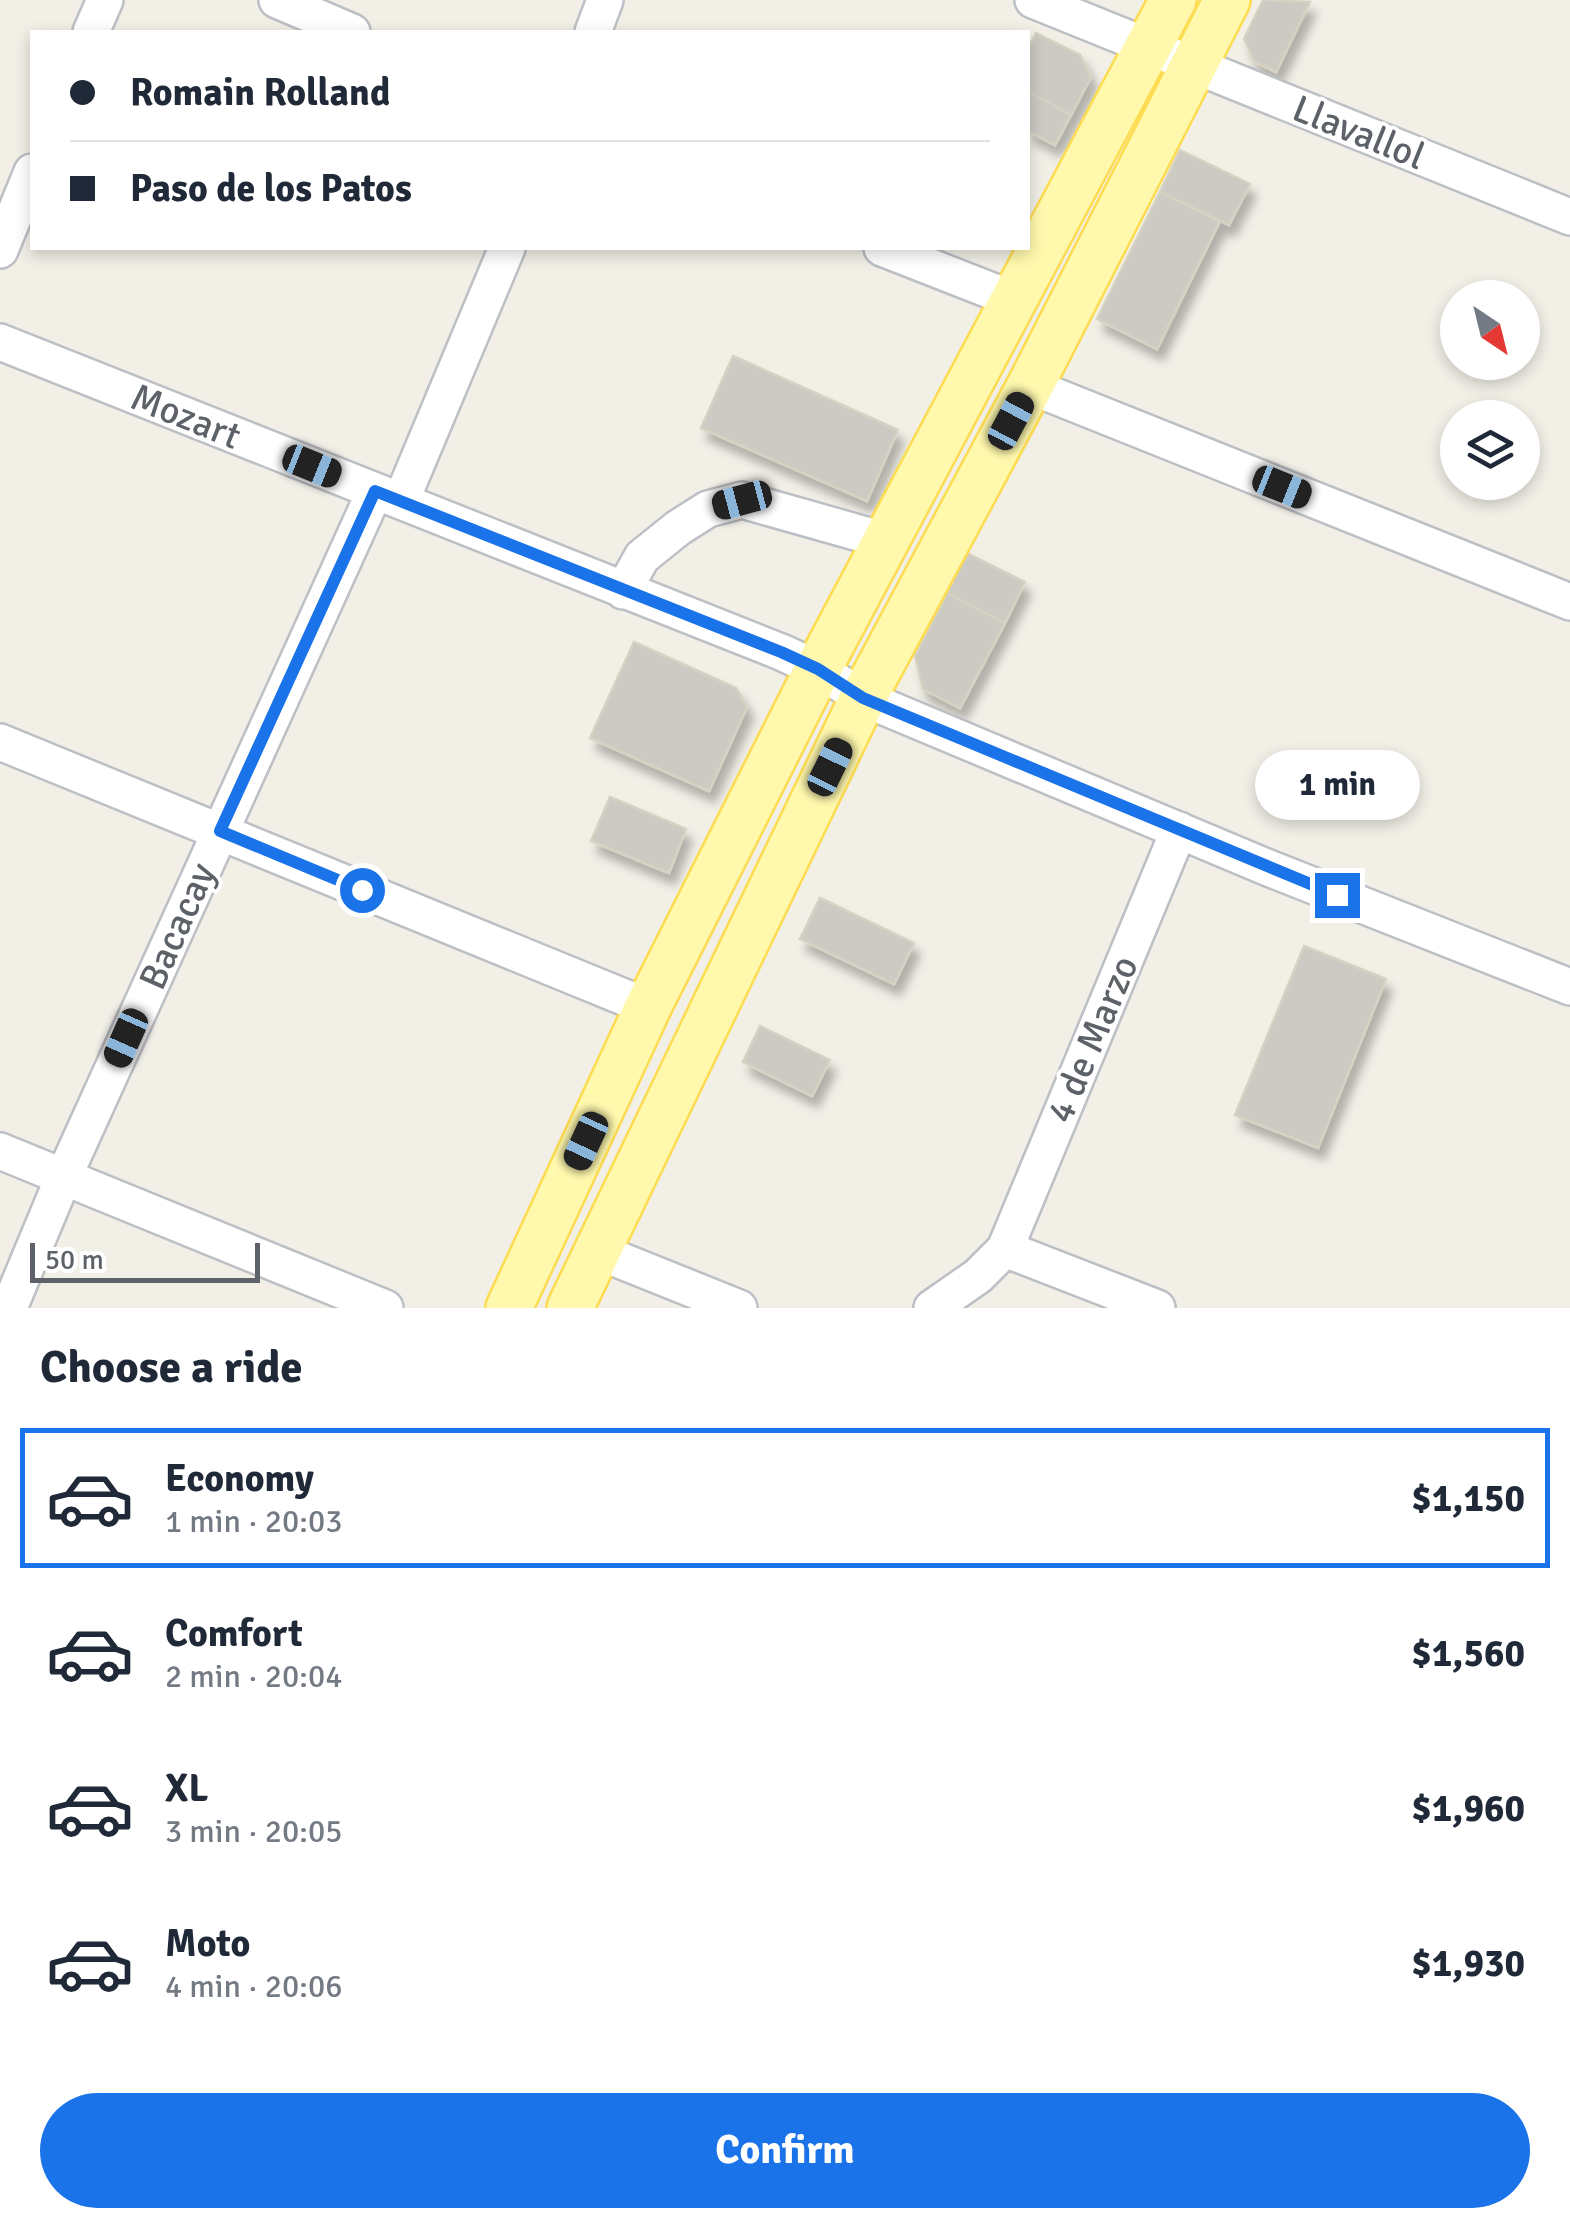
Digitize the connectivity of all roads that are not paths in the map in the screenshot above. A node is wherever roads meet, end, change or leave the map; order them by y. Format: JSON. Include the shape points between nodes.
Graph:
{"nodes":[{"id":1,"x":104,"y":0,"type":"edge"},
{"id":2,"x":277,"y":0,"type":"edge"},
{"id":3,"x":605,"y":0,"type":"edge"},
{"id":4,"x":1033,"y":0,"type":"edge"},
{"id":5,"x":1173,"y":0,"type":"edge"},
{"id":6,"x":1227,"y":0,"type":"edge"},
{"id":7,"x":92,"y":30,"type":"edge"},
{"id":8,"x":347,"y":30,"type":"edge"},
{"id":9,"x":593,"y":30,"type":"edge"},
{"id":10,"x":1149,"y":48,"type":"junction"},
{"id":11,"x":1193,"y":65,"type":"junction"},
{"id":12,"x":30,"y":177,"type":"edge"},
{"id":13,"x":1570,"y":217,"type":"edge"},
{"id":14,"x":0,"y":250,"type":"edge"},
{"id":15,"x":506,"y":250,"type":"edge"},
{"id":16,"x":887,"y":250,"type":"edge"},
{"id":17,"x":1015,"y":300,"type":"junction"},
{"id":18,"x":0,"y":342,"type":"edge"},
{"id":19,"x":1030,"y":386,"type":"junction"},
{"id":20,"x":388,"y":496,"type":"junction"},
{"id":21,"x":887,"y":541,"type":"junction"},
{"id":22,"x":623,"y":591,"type":"junction"},
{"id":23,"x":1570,"y":602,"type":"edge"},
{"id":24,"x":818,"y":669,"type":"junction"},
{"id":25,"x":863,"y":698,"type":"junction"},
{"id":26,"x":0,"y":742,"type":"edge"},
{"id":27,"x":1179,"y":830,"type":"junction"},
{"id":28,"x":220,"y":831,"type":"junction"},
{"id":29,"x":1570,"y":987,"type":"edge"},
{"id":30,"x":648,"y":1007,"type":"junction"},
{"id":31,"x":0,"y":1151,"type":"edge"},
{"id":32,"x":64,"y":1176,"type":"junction"},
{"id":33,"x":1004,"y":1248,"type":"junction"},
{"id":34,"x":598,"y":1251,"type":"junction"},
{"id":35,"x":8,"y":1308,"type":"edge"},
{"id":36,"x":385,"y":1308,"type":"edge"},
{"id":37,"x":509,"y":1308,"type":"edge"},
{"id":38,"x":570,"y":1308,"type":"edge"},
{"id":39,"x":739,"y":1308,"type":"edge"},
{"id":40,"x":932,"y":1308,"type":"edge"},
{"id":41,"x":1157,"y":1308,"type":"edge"}],
"edges":[{"from":1,"to":7,"type":"street"},
{"from":2,"to":8,"type":"street"},
{"from":3,"to":9,"type":"street"},
{"from":4,"to":10,"type":"street","name":"Llavallol"},
{"from":5,"to":10,"type":"main road"},
{"from":6,"to":11,"type":"main road"},
{"from":10,"to":11,"type":"street","name":"Llavallol"},
{"from":10,"to":17,"type":"main road"},
{"from":11,"to":13,"type":"street","name":"Llavallol"},
{"from":11,"to":19,"type":"main road"},
{"from":12,"to":14,"type":"street"},
{"from":15,"to":20,"type":"street","name":"Bacacay"},
{"from":16,"to":17,"type":"street"},
{"from":17,"to":21,"type":"main road"},
{"from":18,"to":20,"type":"street","name":"Mozart"},
{"from":19,"to":23,"type":"street"},
{"from":19,"to":25,"type":"main road"},
{"from":20,"to":22,"type":"street","name":"Mozart"},
{"from":20,"to":28,"type":"street","name":"Bacacay"},
{"from":21,"to":22,"type":"street","via":[[742,500],[708,509],[678,528],[642,557]]},
{"from":21,"to":24,"type":"main road"},
{"from":22,"to":24,"type":"street","name":"Mozart"},
{"from":24,"to":25,"type":"street","name":"Mozart"},
{"from":24,"to":30,"type":"main road"},
{"from":25,"to":27,"type":"street","name":"Mozart"},
{"from":25,"to":34,"type":"main road"},
{"from":26,"to":28,"type":"street"},
{"from":27,"to":29,"type":"street","name":"Mozart"},
{"from":27,"to":33,"type":"street","name":"4 de Marzo"},
{"from":28,"to":30,"type":"street"},
{"from":28,"to":32,"type":"street","name":"Bacacay"},
{"from":30,"to":37,"type":"main road"},
{"from":31,"to":32,"type":"street"},
{"from":32,"to":35,"type":"street","name":"Bacacay"},
{"from":32,"to":36,"type":"street"},
{"from":33,"to":40,"type":"street"},
{"from":33,"to":41,"type":"street"},
{"from":34,"to":38,"type":"main road"},
{"from":34,"to":39,"type":"street"}]}
